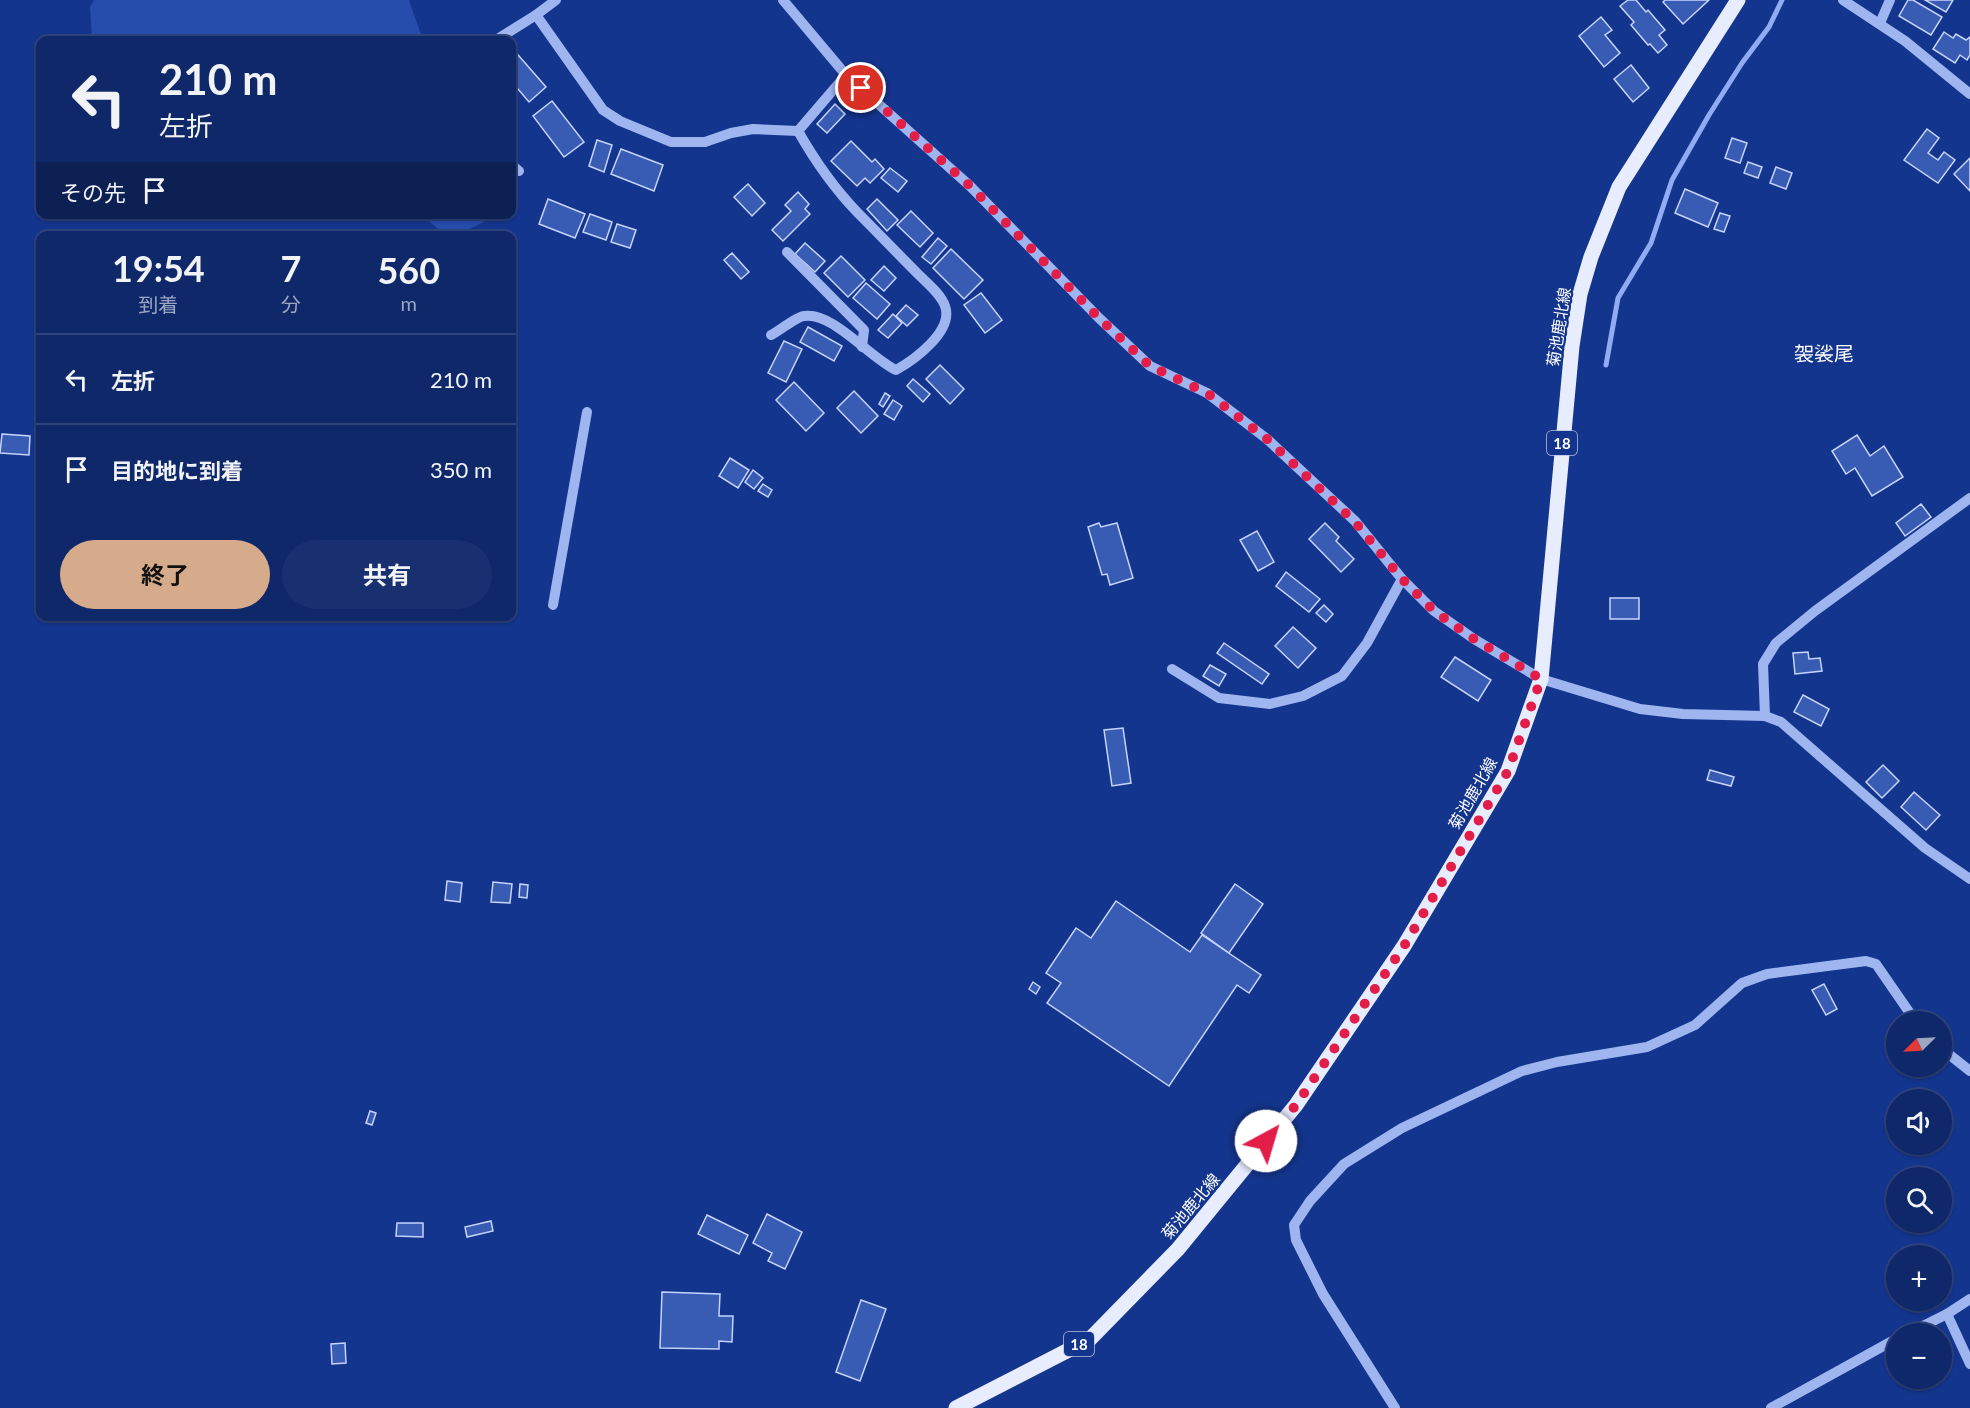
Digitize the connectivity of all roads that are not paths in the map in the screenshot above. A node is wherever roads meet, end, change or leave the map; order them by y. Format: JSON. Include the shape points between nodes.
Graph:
{"nodes":[{"id":1,"x":556,"y":0,"type":"edge"},
{"id":2,"x":783,"y":0,"type":"edge"},
{"id":3,"x":1738,"y":0,"type":"edge"},
{"id":4,"x":1843,"y":0,"type":"edge"},
{"id":5,"x":1890,"y":0,"type":"edge"},
{"id":6,"x":536,"y":15,"type":"junction"},
{"id":7,"x":1880,"y":23,"type":"junction"},
{"id":8,"x":502,"y":36,"type":"edge"},
{"id":9,"x":846,"y":75,"type":"junction"},
{"id":10,"x":1970,"y":94,"type":"edge"},
{"id":11,"x":798,"y":131,"type":"junction"},
{"id":12,"x":787,"y":252,"type":"dead end"},
{"id":13,"x":771,"y":335,"type":"dead end"},
{"id":14,"x":862,"y":346,"type":"junction"},
{"id":15,"x":587,"y":412,"type":"dead end"},
{"id":16,"x":1970,"y":498,"type":"edge"},
{"id":17,"x":1402,"y":579,"type":"junction"},
{"id":18,"x":553,"y":605,"type":"dead end"},
{"id":19,"x":1172,"y":669,"type":"dead end"},
{"id":20,"x":1541,"y":679,"type":"junction"},
{"id":21,"x":1765,"y":716,"type":"junction"},
{"id":22,"x":1970,"y":879,"type":"edge"},
{"id":23,"x":1908,"y":1011,"type":"edge"},
{"id":24,"x":1952,"y":1057,"type":"edge"},
{"id":25,"x":1970,"y":1071,"type":"edge"},
{"id":26,"x":1970,"y":1299,"type":"edge"},
{"id":27,"x":1947,"y":1314,"type":"junction"},
{"id":28,"x":1929,"y":1323,"type":"edge"},
{"id":29,"x":1886,"y":1345,"type":"edge"},
{"id":30,"x":1970,"y":1364,"type":"edge"},
{"id":31,"x":956,"y":1408,"type":"edge"},
{"id":32,"x":1395,"y":1408,"type":"edge"},
{"id":33,"x":1771,"y":1408,"type":"edge"}],
"edges":[{"from":1,"to":6,"type":"street"},
{"from":2,"to":9,"type":"street"},
{"from":3,"to":20,"type":"main road","name":"菊池鹿北線","number":"18","via":[[1619,187],[1580,294]]},
{"from":4,"to":7,"type":"street"},
{"from":5,"to":7,"type":"street"},
{"from":6,"to":8,"type":"street"},
{"from":6,"to":11,"type":"street","via":[[603,110],[620,121],[670,142],[705,142],[753,129]]},
{"from":7,"to":10,"type":"street"},
{"from":9,"to":11,"type":"street"},
{"from":9,"to":17,"type":"street","via":[[970,186],[1150,366],[1207,393],[1267,439],[1354,521]]},
{"from":11,"to":14,"type":"street","via":[[821,170],[945,306],[946,321],[933,340],[915,359],[896,370]]},
{"from":12,"to":14,"type":"street","via":[[864,330]]},
{"from":13,"to":14,"type":"street","via":[[803,316],[825,318]]},
{"from":15,"to":18,"type":"street"},
{"from":16,"to":21,"type":"street","via":[[1776,643],[1763,664]]},
{"from":17,"to":19,"type":"street","via":[[1367,643],[1342,676],[1303,696],[1270,704],[1219,698]]},
{"from":17,"to":20,"type":"street","via":[[1434,611]]},
{"from":20,"to":21,"type":"street","via":[[1640,709]]},
{"from":20,"to":31,"type":"main road","name":"菊池鹿北線","number":"18","via":[[1508,771],[1404,946],[1296,1105],[1178,1249],[1090,1338]]},
{"from":21,"to":22,"type":"street","via":[[1781,722],[1925,848]]},
{"from":23,"to":32,"type":"street","via":[[1876,964],[1866,961],[1767,974],[1742,983],[1685,1030],[1647,1047],[1522,1071],[1402,1128],[1344,1164],[1294,1225],[1296,1240],[1323,1294]]},
{"from":24,"to":25,"type":"street"},
{"from":26,"to":27,"type":"street"},
{"from":27,"to":28,"type":"street"},
{"from":27,"to":30,"type":"street"},
{"from":29,"to":33,"type":"street"}]}
